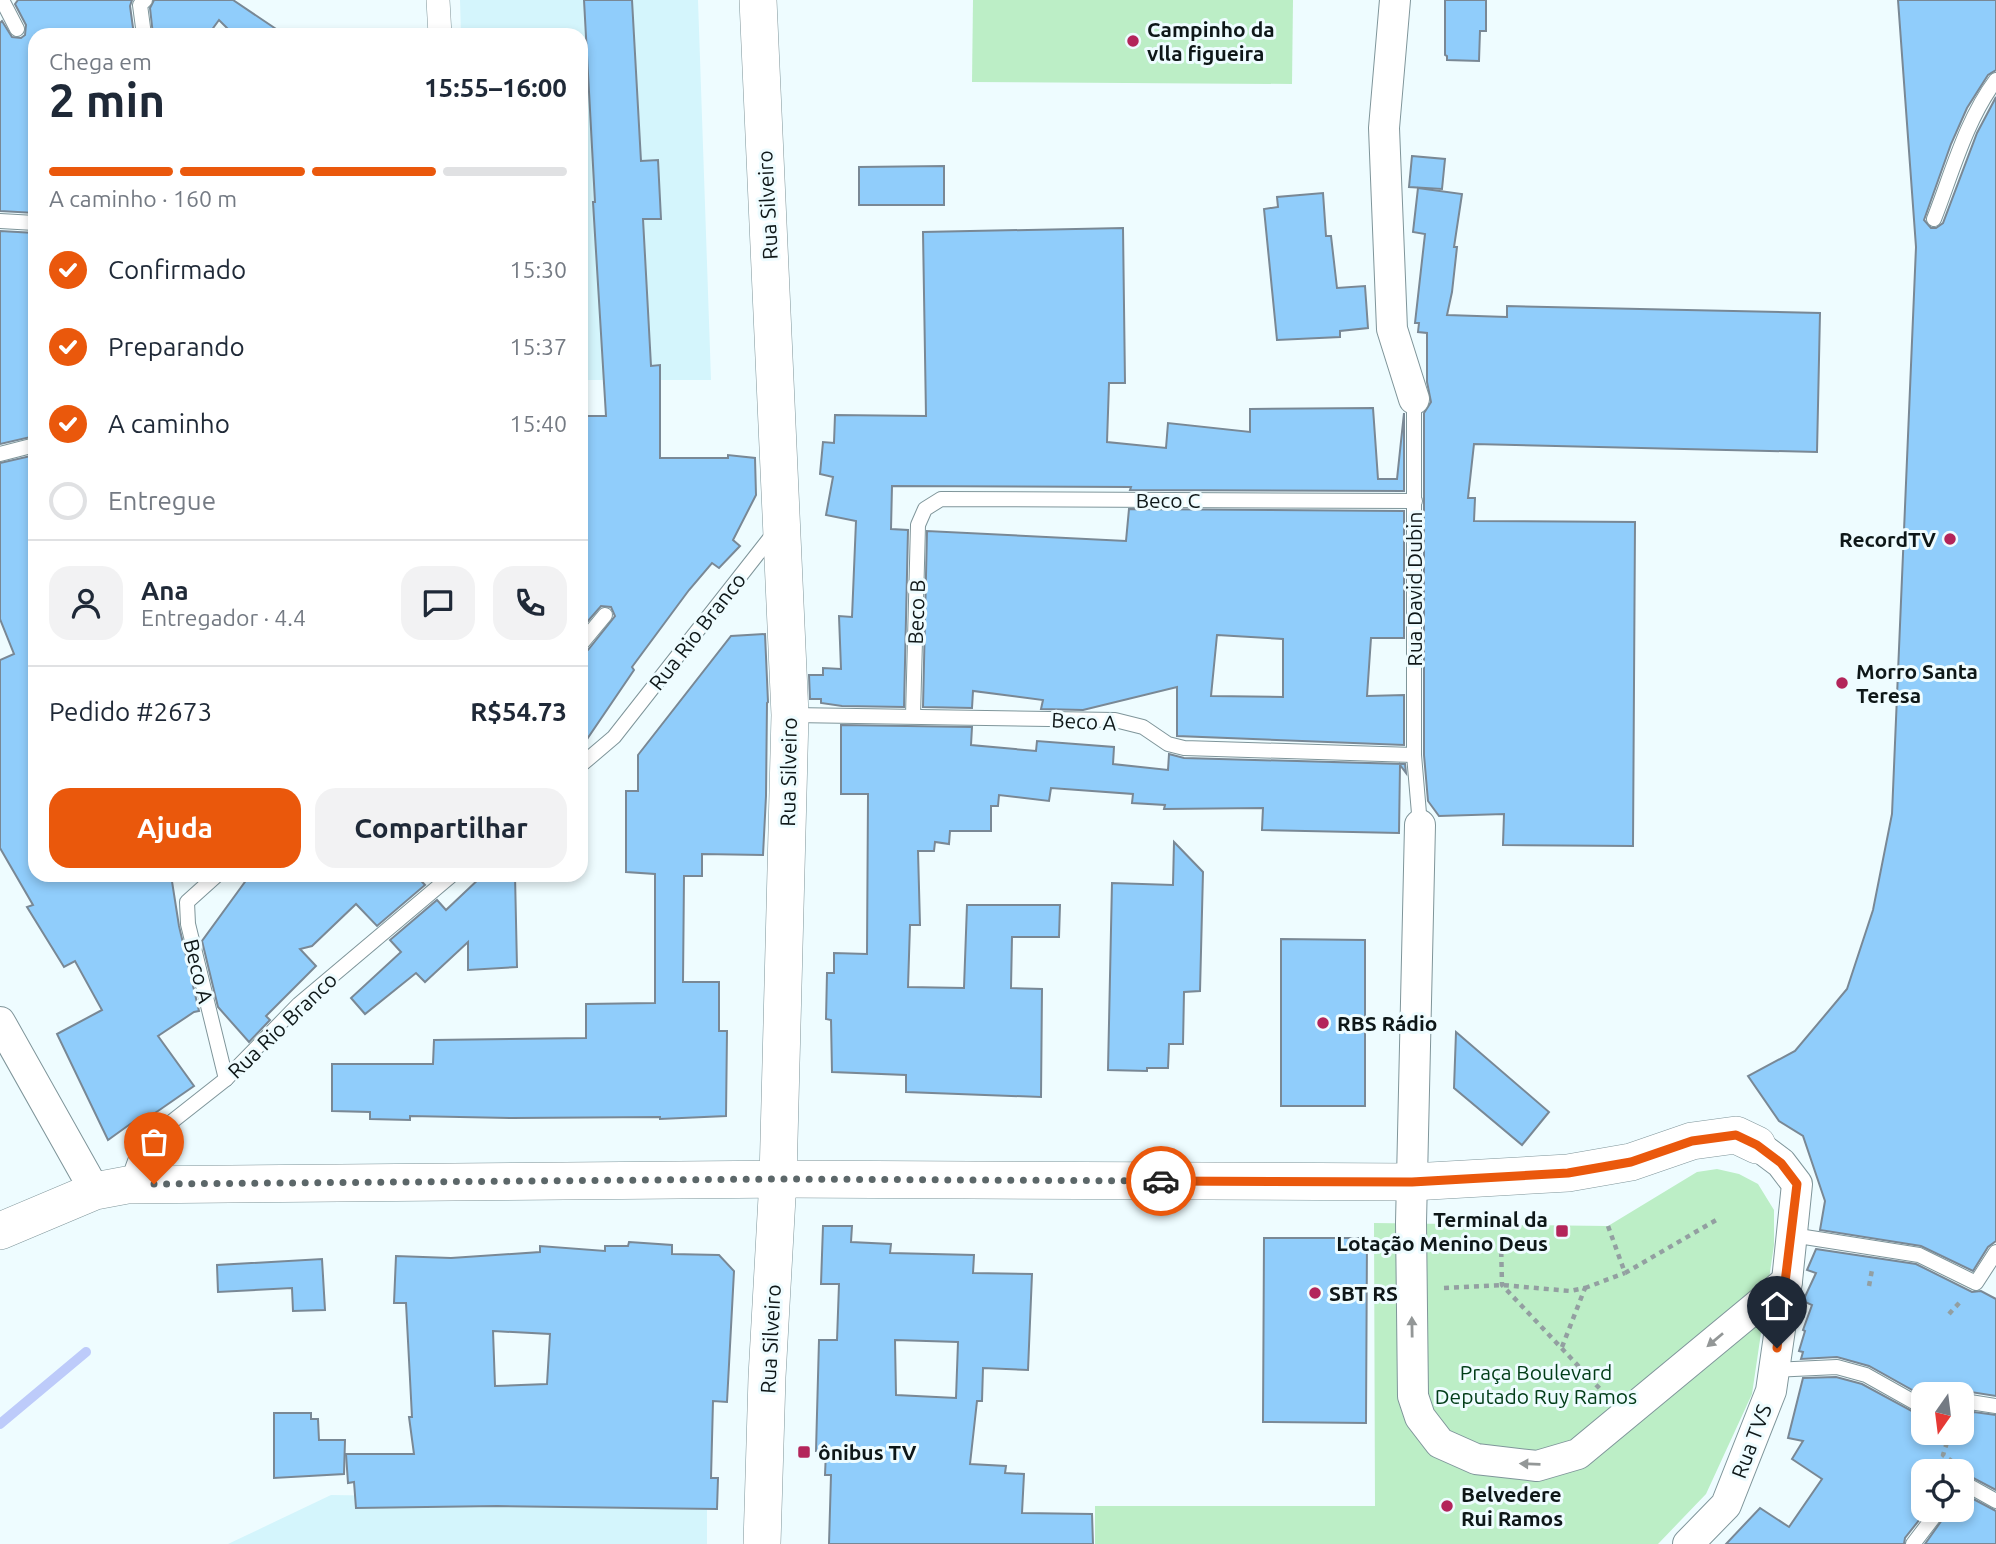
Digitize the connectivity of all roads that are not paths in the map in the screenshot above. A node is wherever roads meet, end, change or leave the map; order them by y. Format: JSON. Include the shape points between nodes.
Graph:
{"nodes":[{"id":1,"x":2,"y":0,"type":"edge"},
{"id":2,"x":145,"y":0,"type":"edge"},
{"id":3,"x":438,"y":0,"type":"edge"},
{"id":4,"x":758,"y":0,"type":"edge"},
{"id":5,"x":1395,"y":0,"type":"edge"},
{"id":6,"x":143,"y":28,"type":"edge"},
{"id":7,"x":440,"y":28,"type":"edge"},
{"id":8,"x":18,"y":29,"type":"dead end"},
{"id":9,"x":1996,"y":80,"type":"edge"},
{"id":10,"x":1934,"y":219,"type":"dead end"},
{"id":11,"x":0,"y":221,"type":"edge"},
{"id":12,"x":28,"y":223,"type":"edge"},
{"id":13,"x":1414,"y":399,"type":"joint"},
{"id":14,"x":28,"y":447,"type":"edge"},
{"id":15,"x":0,"y":454,"type":"edge"},
{"id":16,"x":1415,"y":501,"type":"junction"},
{"id":17,"x":925,"y":509,"type":"joint"},
{"id":18,"x":781,"y":524,"type":"junction"},
{"id":19,"x":605,"y":615,"type":"dead end"},
{"id":20,"x":588,"y":636,"type":"edge"},
{"id":21,"x":790,"y":715,"type":"junction"},
{"id":22,"x":913,"y":716,"type":"junction"},
{"id":23,"x":1414,"y":755,"type":"junction"},
{"id":24,"x":588,"y":759,"type":"edge"},
{"id":25,"x":1420,"y":825,"type":"joint"},
{"id":26,"x":209,"y":882,"type":"edge"},
{"id":27,"x":444,"y":882,"type":"edge"},
{"id":28,"x":0,"y":1022,"type":"edge"},
{"id":29,"x":226,"y":1079,"type":"junction"},
{"id":30,"x":1757,"y":1145,"type":"joint"},
{"id":31,"x":778,"y":1179,"type":"junction"},
{"id":32,"x":1412,"y":1182,"type":"junction"},
{"id":33,"x":111,"y":1188,"type":"junction"},
{"id":34,"x":0,"y":1231,"type":"edge"},
{"id":35,"x":1791,"y":1235,"type":"junction"},
{"id":36,"x":1996,"y":1252,"type":"edge"},
{"id":37,"x":1787,"y":1281,"type":"junction"},
{"id":38,"x":1774,"y":1370,"type":"junction"},
{"id":39,"x":1911,"y":1400,"type":"edge"},
{"id":40,"x":1974,"y":1403,"type":"edge"},
{"id":41,"x":1996,"y":1406,"type":"edge"},
{"id":42,"x":1974,"y":1489,"type":"edge"},
{"id":43,"x":1996,"y":1501,"type":"edge"},
{"id":44,"x":1930,"y":1522,"type":"edge"},
{"id":45,"x":762,"y":1544,"type":"edge"},
{"id":46,"x":1688,"y":1544,"type":"edge"},
{"id":47,"x":1913,"y":1544,"type":"edge"}],
"edges":[{"from":1,"to":8,"type":"lane"},
{"from":2,"to":6,"type":"lane","via":[[140,5]]},
{"from":3,"to":7,"type":"street"},
{"from":4,"to":18,"type":"street","name":"Rua Silveiro"},
{"from":5,"to":13,"type":"street","name":"Rua David Dubin","via":[[1384,128],[1392,329]]},
{"from":9,"to":10,"type":"lane","via":[[1967,134]]},
{"from":11,"to":12,"type":"lane"},
{"from":13,"to":16,"type":"lane","name":"Rua David Dubin"},
{"from":14,"to":15,"type":"lane"},
{"from":16,"to":17,"type":"lane","name":"Beco C","via":[[941,499]]},
{"from":16,"to":23,"type":"lane","name":"Rua David Dubin"},
{"from":17,"to":22,"type":"lane","name":"Beco B","via":[[918,525]]},
{"from":18,"to":21,"type":"street","name":"Rua Silveiro"},
{"from":18,"to":24,"type":"lane","name":"Rua Rio Branco","via":[[614,737]]},
{"from":19,"to":20,"type":"lane"},
{"from":21,"to":22,"type":"lane","name":"Beco A"},
{"from":21,"to":31,"type":"street","name":"Rua Silveiro"},
{"from":22,"to":23,"type":"lane","name":"Beco A","via":[[1115,720],[1143,727],[1168,744],[1184,748]]},
{"from":23,"to":25,"type":"lane","name":"Rua David Dubin"},
{"from":25,"to":32,"type":"street","name":"Rua David Dubin"},
{"from":26,"to":29,"type":"lane","name":"Beco A","via":[[187,902],[188,924]]},
{"from":27,"to":29,"type":"lane","name":"Rua Rio Branco","via":[[299,1004]]},
{"from":28,"to":33,"type":"street"},
{"from":29,"to":33,"type":"lane","name":"Rua Rio Branco","via":[[146,1142]]},
{"from":30,"to":32,"type":"street","via":[[1736,1135],[1692,1141],[1631,1162],[1568,1173]]},
{"from":30,"to":35,"type":"street","name":"Rua TVS","via":[[1781,1163],[1797,1184]]},
{"from":31,"to":32,"type":"street"},
{"from":31,"to":33,"type":"street"},
{"from":31,"to":45,"type":"street","name":"Rua Silveiro"},
{"from":37,"to":32,"type":"street","name":"Rua David Dubin","one_way":true,"via":[[1578,1454],[1538,1466],[1476,1458],[1440,1443],[1419,1418],[1413,1396]]},
{"from":33,"to":34,"type":"street"},
{"from":35,"to":36,"type":"lane","via":[[1919,1255],[1976,1283]]},
{"from":35,"to":37,"type":"street","name":"Rua TVS"},
{"from":37,"to":38,"type":"street","name":"Rua TVS"},
{"from":38,"to":39,"type":"lane","via":[[1837,1367],[1866,1375]]},
{"from":38,"to":46,"type":"street","name":"Rua TVS","via":[[1771,1391],[1726,1505]]},
{"from":40,"to":41,"type":"lane"},
{"from":42,"to":43,"type":"lane"},
{"from":44,"to":47,"type":"lane"}]}
